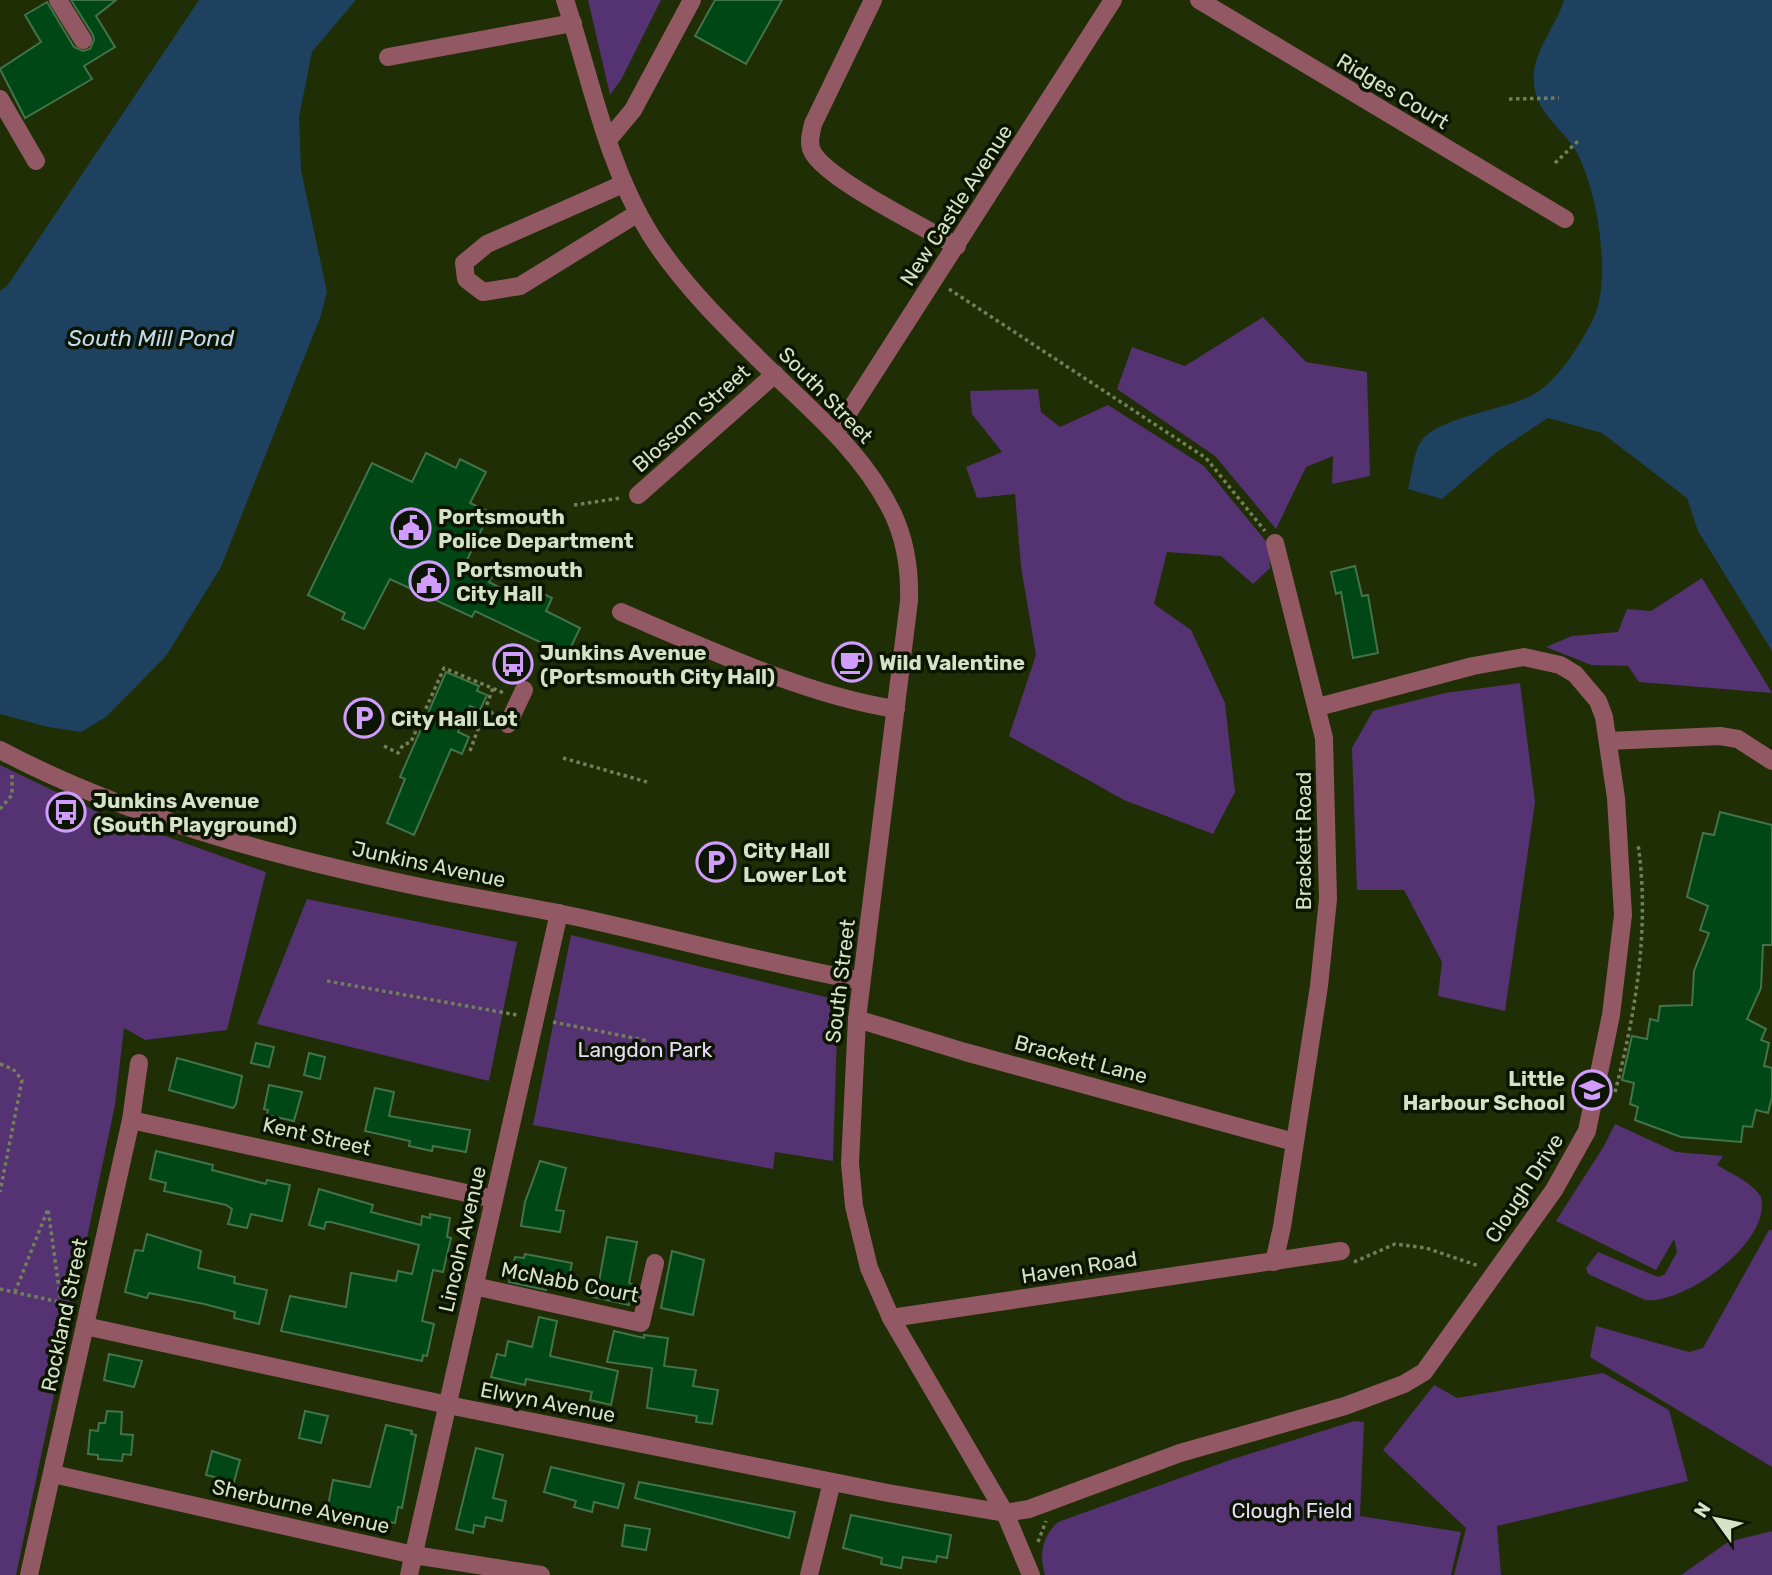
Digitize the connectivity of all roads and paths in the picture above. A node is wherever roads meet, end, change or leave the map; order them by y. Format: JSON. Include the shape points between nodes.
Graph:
{"nodes":[{"id":1,"x":58,"y":0,"type":"edge"},
{"id":2,"x":565,"y":0,"type":"edge"},
{"id":3,"x":692,"y":0,"type":"edge"},
{"id":4,"x":873,"y":0,"type":"edge"},
{"id":5,"x":1113,"y":0,"type":"edge"},
{"id":6,"x":1199,"y":0,"type":"edge"},
{"id":7,"x":573,"y":23,"type":"junction"},
{"id":8,"x":83,"y":40,"type":"dead end"},
{"id":9,"x":388,"y":57,"type":"dead end"},
{"id":10,"x":1559,"y":98,"type":"dead end"},
{"id":11,"x":0,"y":99,"type":"edge"},
{"id":12,"x":1509,"y":99,"type":"dead end"},
{"id":13,"x":608,"y":140,"type":"junction"},
{"id":14,"x":1577,"y":141,"type":"dead end"},
{"id":15,"x":36,"y":161,"type":"dead end"},
{"id":16,"x":1555,"y":163,"type":"dead end"},
{"id":17,"x":624,"y":184,"type":"junction"},
{"id":18,"x":638,"y":213,"type":"junction"},
{"id":19,"x":1565,"y":219,"type":"dead end"},
{"id":20,"x":957,"y":246,"type":"junction"},
{"id":21,"x":945,"y":286,"type":"dead end"},
{"id":22,"x":775,"y":374,"type":"junction"},
{"id":23,"x":836,"y":432,"type":"junction"},
{"id":24,"x":634,"y":496,"type":"joint"},
{"id":25,"x":575,"y":505,"type":"dead end"},
{"id":26,"x":1275,"y":543,"type":"joint"},
{"id":27,"x":621,"y":612,"type":"dead end"},
{"id":28,"x":524,"y":690,"type":"dead end"},
{"id":29,"x":1318,"y":707,"type":"junction"},
{"id":30,"x":896,"y":709,"type":"junction"},
{"id":31,"x":508,"y":724,"type":"dead end"},
{"id":32,"x":1608,"y":741,"type":"junction"},
{"id":33,"x":384,"y":746,"type":"dead end"},
{"id":34,"x":0,"y":750,"type":"edge"},
{"id":35,"x":470,"y":751,"type":"dead end"},
{"id":36,"x":563,"y":758,"type":"dead end"},
{"id":37,"x":1772,"y":761,"type":"edge"},
{"id":38,"x":12,"y":773,"type":"dead end"},
{"id":39,"x":647,"y":782,"type":"dead end"},
{"id":40,"x":0,"y":809,"type":"edge"},
{"id":41,"x":1637,"y":839,"type":"dead end"},
{"id":42,"x":559,"y":914,"type":"junction"},
{"id":43,"x":327,"y":981,"type":"dead end"},
{"id":44,"x":861,"y":981,"type":"junction"},
{"id":45,"x":536,"y":1019,"type":"junction"},
{"id":46,"x":856,"y":1019,"type":"junction"},
{"id":47,"x":649,"y":1041,"type":"dead end"},
{"id":48,"x":139,"y":1063,"type":"dead end"},
{"id":49,"x":0,"y":1064,"type":"edge"},
{"id":50,"x":1614,"y":1095,"type":"dead end"},
{"id":51,"x":131,"y":1120,"type":"junction"},
{"id":52,"x":1294,"y":1142,"type":"junction"},
{"id":53,"x":0,"y":1192,"type":"edge"},
{"id":54,"x":494,"y":1199,"type":"junction"},
{"id":55,"x":1343,"y":1258,"type":"joint"},
{"id":56,"x":1274,"y":1262,"type":"junction"},
{"id":57,"x":655,"y":1263,"type":"dead end"},
{"id":58,"x":1481,"y":1266,"type":"dead end"},
{"id":59,"x":474,"y":1286,"type":"junction"},
{"id":60,"x":0,"y":1289,"type":"edge"},
{"id":61,"x":15,"y":1292,"type":"junction"},
{"id":62,"x":61,"y":1303,"type":"junction"},
{"id":63,"x":74,"y":1306,"type":"dead end"},
{"id":64,"x":891,"y":1318,"type":"junction"},
{"id":65,"x":85,"y":1326,"type":"junction"},
{"id":66,"x":448,"y":1405,"type":"junction"},
{"id":67,"x":52,"y":1474,"type":"junction"},
{"id":68,"x":832,"y":1482,"type":"junction"},
{"id":69,"x":1005,"y":1513,"type":"junction"},
{"id":70,"x":1050,"y":1516,"type":"dead end"},
{"id":71,"x":1038,"y":1542,"type":"dead end"},
{"id":72,"x":414,"y":1555,"type":"junction"},
{"id":73,"x":29,"y":1575,"type":"edge"},
{"id":74,"x":409,"y":1575,"type":"edge"},
{"id":75,"x":541,"y":1575,"type":"edge"},
{"id":76,"x":809,"y":1575,"type":"edge"},
{"id":77,"x":1031,"y":1575,"type":"edge"}],
"edges":[{"from":1,"to":8,"type":"street"},
{"from":2,"to":7,"type":"street","name":"South Street"},
{"from":3,"to":13,"type":"street","via":[[633,110]]},
{"from":4,"to":20,"type":"street","via":[[813,124],[812,151],[845,181]]},
{"from":5,"to":20,"type":"street","name":"New Castle Avenue"},
{"from":6,"to":19,"type":"street","name":"Ridges Court"},
{"from":7,"to":9,"type":"street"},
{"from":7,"to":13,"type":"street","name":"South Street"},
{"from":10,"to":12,"type":"path"},
{"from":11,"to":15,"type":"street"},
{"from":13,"to":17,"type":"street","name":"South Street"},
{"from":14,"to":16,"type":"path"},
{"from":17,"to":18,"type":"street","name":"South Street"},
{"from":17,"to":18,"type":"street","via":[[487,244],[464,263],[466,279],[483,292],[520,286]]},
{"from":18,"to":22,"type":"street","name":"South Street","via":[[698,295]]},
{"from":20,"to":23,"type":"street","name":"New Castle Avenue"},
{"from":21,"to":26,"type":"path","via":[[1206,458]]},
{"from":22,"to":23,"type":"street","name":"South Street"},
{"from":22,"to":24,"type":"street","name":"Blossom Street"},
{"from":23,"to":30,"type":"street","name":"South Street","via":[[882,493],[907,556],[909,601]]},
{"from":24,"to":25,"type":"path"},
{"from":26,"to":29,"type":"street","name":"Brackett Road"},
{"from":27,"to":30,"type":"street","via":[[843,699]]},
{"from":28,"to":31,"type":"street"},
{"from":29,"to":32,"type":"street","name":"Clough Drive","via":[[1524,657],[1575,674],[1590,689],[1604,717]]},
{"from":29,"to":52,"type":"street","name":"Brackett Road","via":[[1324,738],[1328,899]]},
{"from":30,"to":44,"type":"street","name":"South Street"},
{"from":32,"to":37,"type":"street","via":[[1720,736],[1738,739]]},
{"from":32,"to":69,"type":"street","name":"Clough Drive","via":[[1622,851],[1623,915],[1611,1015],[1591,1118],[1554,1190],[1424,1372],[1345,1406],[1180,1453],[1028,1509]]},
{"from":33,"to":35,"type":"path","via":[[398,753],[411,743],[444,668],[493,688]]},
{"from":34,"to":42,"type":"street","name":"Junkins Avenue","via":[[88,793],[181,825],[410,885]]},
{"from":36,"to":39,"type":"path"},
{"from":38,"to":40,"type":"path","via":[[12,795]]},
{"from":41,"to":50,"type":"path","via":[[1643,875],[1643,927],[1630,1029]]},
{"from":42,"to":44,"type":"street","name":"Junkins Avenue"},
{"from":42,"to":45,"type":"street","name":"Lincoln Avenue"},
{"from":43,"to":45,"type":"path"},
{"from":44,"to":46,"type":"street","name":"South Street"},
{"from":45,"to":47,"type":"path"},
{"from":45,"to":54,"type":"street","name":"Lincoln Avenue"},
{"from":46,"to":52,"type":"street","name":"Brackett Lane"},
{"from":46,"to":64,"type":"street","name":"South Street","via":[[850,1163],[854,1206],[869,1268]]},
{"from":48,"to":51,"type":"street","name":"Rockland Street"},
{"from":49,"to":53,"type":"path","via":[[13,1069],[22,1080]]},
{"from":51,"to":54,"type":"street","name":"Kent Street"},
{"from":51,"to":65,"type":"street","name":"Rockland Street"},
{"from":52,"to":56,"type":"street"},
{"from":54,"to":59,"type":"street","name":"Lincoln Avenue"},
{"from":55,"to":56,"type":"street","name":"Haven Road"},
{"from":55,"to":58,"type":"path","via":[[1366,1258],[1395,1244],[1426,1248]]},
{"from":56,"to":64,"type":"street","name":"Haven Road"},
{"from":57,"to":59,"type":"street","name":"McNabb Court","via":[[641,1323]]},
{"from":59,"to":66,"type":"street","name":"Lincoln Avenue"},
{"from":60,"to":61,"type":"path"},
{"from":61,"to":62,"type":"path"},
{"from":61,"to":62,"type":"path","via":[[48,1209]]},
{"from":62,"to":63,"type":"path"},
{"from":64,"to":69,"type":"street","name":"South Street"},
{"from":65,"to":66,"type":"street","name":"Elwyn Avenue"},
{"from":65,"to":67,"type":"street","name":"Rockland Street"},
{"from":66,"to":68,"type":"street","name":"Elwyn Avenue"},
{"from":66,"to":72,"type":"street","name":"Lincoln Avenue"},
{"from":67,"to":72,"type":"street","name":"Sherburne Avenue"},
{"from":67,"to":73,"type":"street","name":"Rockland Street"},
{"from":68,"to":69,"type":"street","name":"Elwyn Avenue"},
{"from":68,"to":76,"type":"street"},
{"from":69,"to":77,"type":"street","name":"South Street"},
{"from":70,"to":71,"type":"path"},
{"from":72,"to":74,"type":"street","name":"Lincoln Avenue"},
{"from":72,"to":75,"type":"street","name":"Sherburne Avenue"}]}
